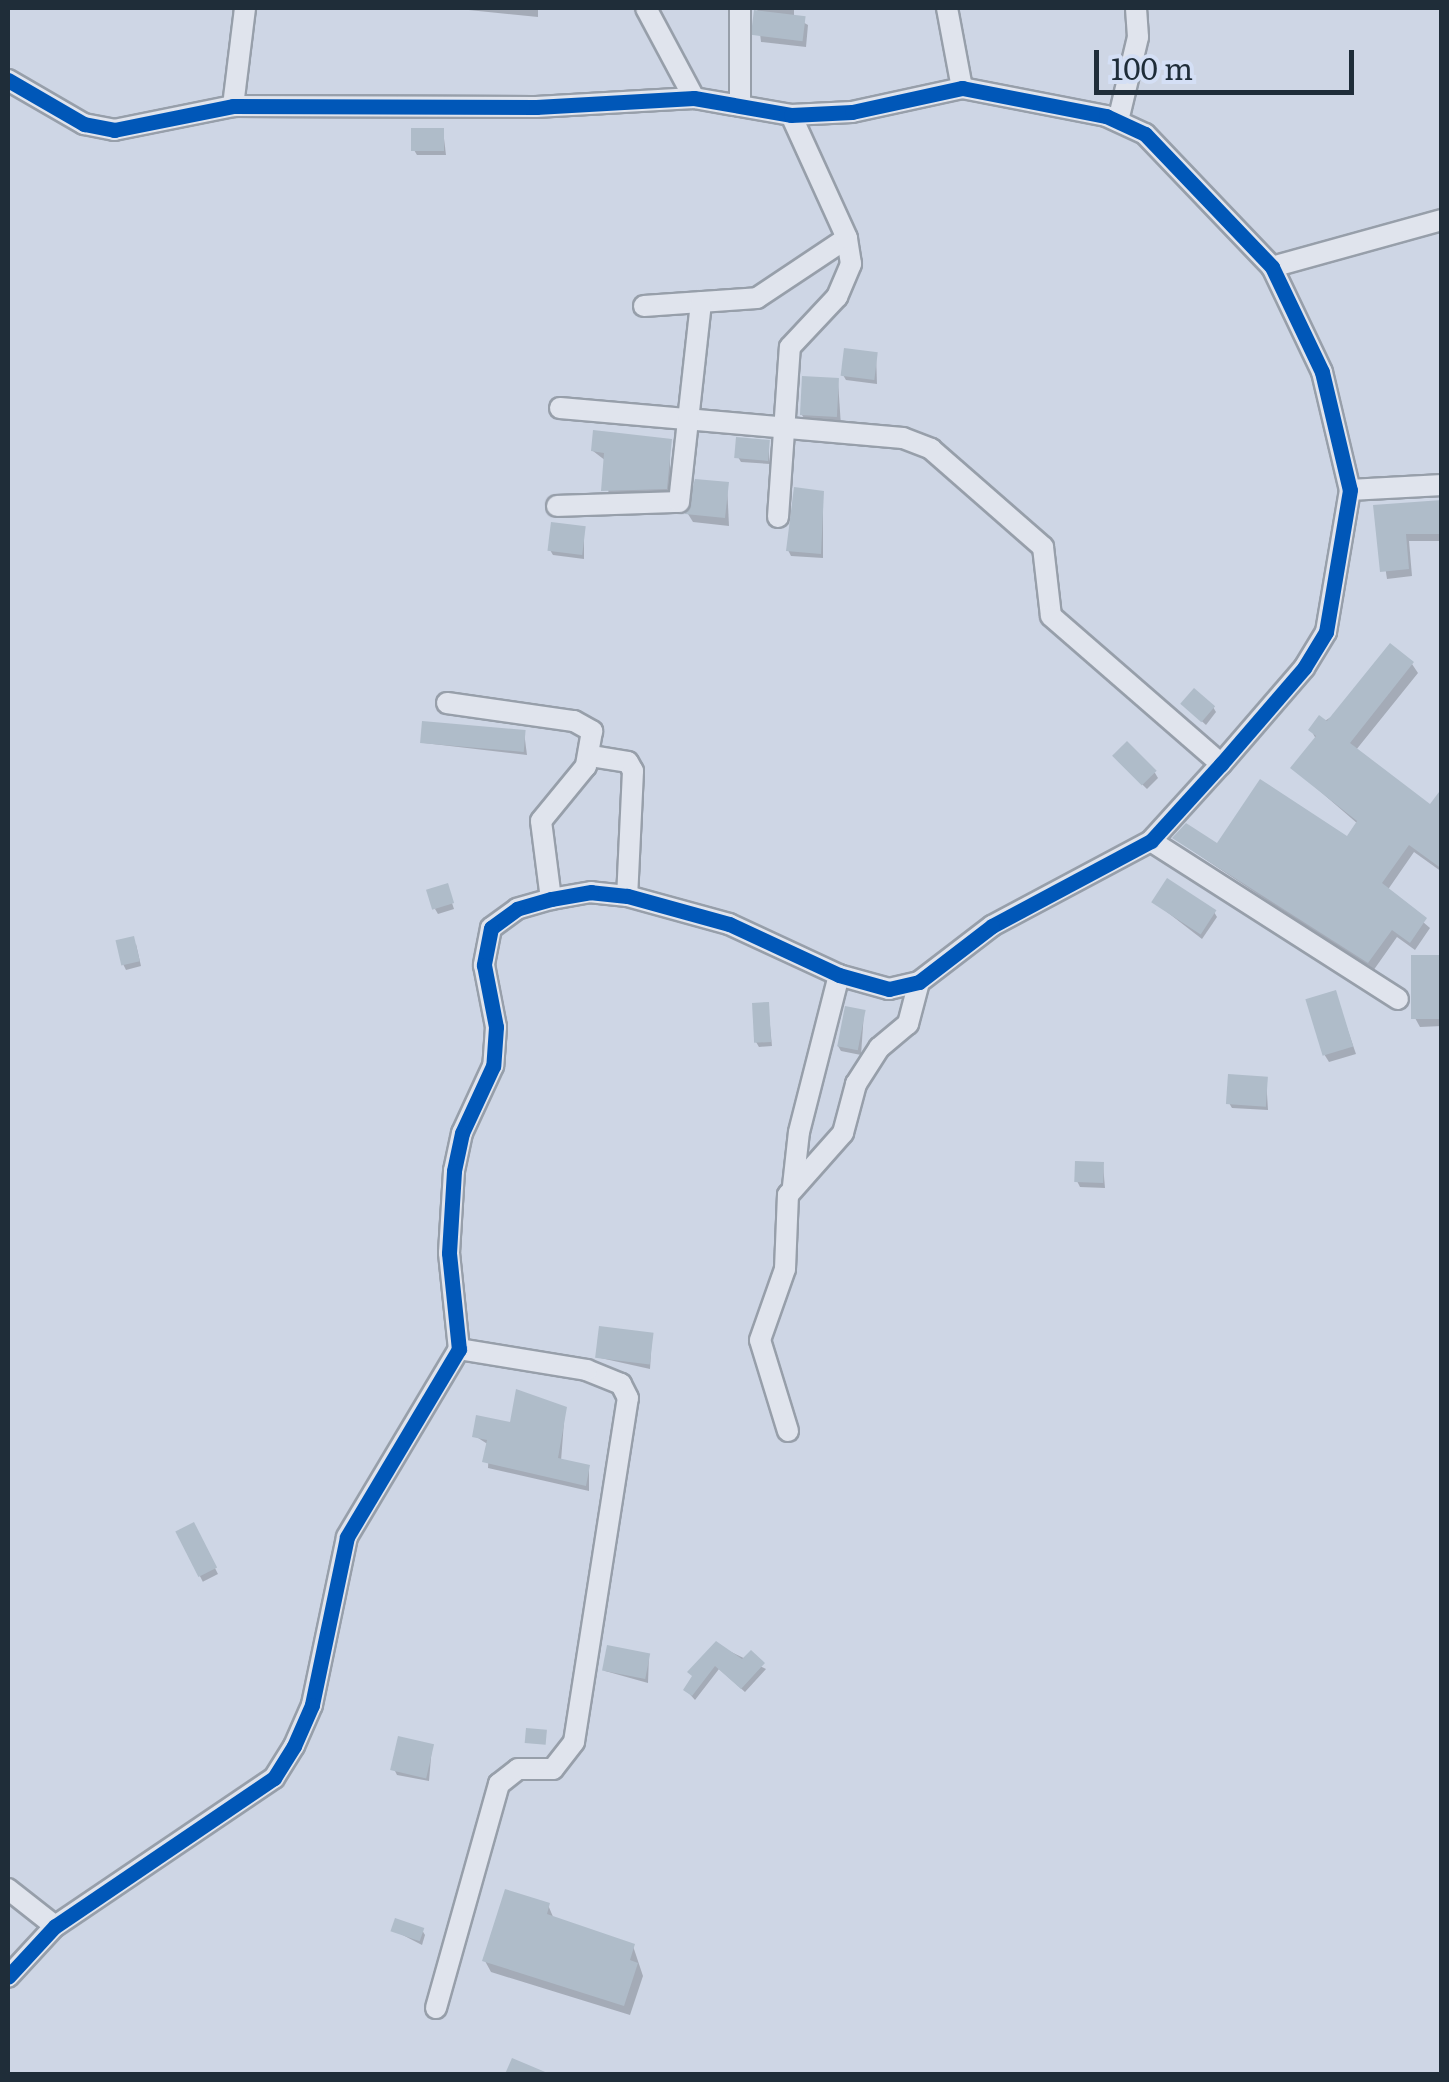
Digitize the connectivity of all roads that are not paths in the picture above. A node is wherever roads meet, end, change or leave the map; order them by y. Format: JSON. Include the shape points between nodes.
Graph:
{"nodes":[{"id":1,"x":245,"y":8,"type":"edge"},
{"id":2,"x":646,"y":8,"type":"edge"},
{"id":3,"x":740,"y":8,"type":"edge"},
{"id":4,"x":947,"y":8,"type":"edge"},
{"id":5,"x":1136,"y":8,"type":"edge"},
{"id":6,"x":8,"y":80,"type":"edge"},
{"id":7,"x":962,"y":88,"type":"junction"},
{"id":8,"x":694,"y":98,"type":"junction"},
{"id":9,"x":232,"y":106,"type":"junction"},
{"id":10,"x":740,"y":106,"type":"junction"},
{"id":11,"x":791,"y":114,"type":"junction"},
{"id":12,"x":1118,"y":121,"type":"junction"},
{"id":13,"x":1442,"y":220,"type":"edge"},
{"id":14,"x":847,"y":238,"type":"junction"},
{"id":15,"x":1272,"y":266,"type":"junction"},
{"id":16,"x":701,"y":302,"type":"junction"},
{"id":17,"x":644,"y":306,"type":"dead end"},
{"id":18,"x":560,"y":408,"type":"dead end"},
{"id":19,"x":689,"y":419,"type":"junction"},
{"id":20,"x":784,"y":428,"type":"junction"},
{"id":21,"x":1442,"y":485,"type":"edge"},
{"id":22,"x":1350,"y":490,"type":"junction"},
{"id":23,"x":556,"y":506,"type":"dead end"},
{"id":24,"x":778,"y":516,"type":"dead end"},
{"id":25,"x":447,"y":703,"type":"dead end"},
{"id":26,"x":591,"y":756,"type":"junction"},
{"id":27,"x":1221,"y":764,"type":"junction"},
{"id":28,"x":1151,"y":841,"type":"junction"},
{"id":29,"x":627,"y":896,"type":"junction"},
{"id":30,"x":551,"y":898,"type":"junction"},
{"id":31,"x":840,"y":975,"type":"junction"},
{"id":32,"x":919,"y":982,"type":"junction"},
{"id":33,"x":1398,"y":999,"type":"dead end"},
{"id":34,"x":793,"y":1186,"type":"junction"},
{"id":35,"x":459,"y":1349,"type":"junction"},
{"id":36,"x":788,"y":1431,"type":"dead end"},
{"id":37,"x":8,"y":1888,"type":"edge"},
{"id":38,"x":55,"y":1926,"type":"junction"},
{"id":39,"x":8,"y":1977,"type":"edge"},
{"id":40,"x":436,"y":2008,"type":"dead end"}],
"edges":[{"from":1,"to":9,"type":"street"},
{"from":2,"to":8,"type":"street"},
{"from":3,"to":10,"type":"street"},
{"from":4,"to":7,"type":"street"},
{"from":5,"to":12,"type":"street","via":[[1138,37]]},
{"from":6,"to":9,"type":"street","via":[[43,105],[100,128]]},
{"from":7,"to":11,"type":"street","via":[[891,106]]},
{"from":7,"to":12,"type":"street"},
{"from":8,"to":9,"type":"street","via":[[536,107]]},
{"from":8,"to":10,"type":"street"},
{"from":10,"to":11,"type":"street"},
{"from":11,"to":14,"type":"street"},
{"from":12,"to":15,"type":"street","via":[[1145,134]]},
{"from":13,"to":15,"type":"street"},
{"from":14,"to":16,"type":"street","via":[[757,298]]},
{"from":14,"to":20,"type":"street","via":[[846,283],[790,347]]},
{"from":15,"to":22,"type":"street","via":[[1322,372]]},
{"from":16,"to":17,"type":"street"},
{"from":16,"to":19,"type":"street"},
{"from":18,"to":19,"type":"street"},
{"from":19,"to":20,"type":"street"},
{"from":19,"to":23,"type":"street","via":[[678,502]]},
{"from":20,"to":24,"type":"street"},
{"from":20,"to":27,"type":"street","via":[[902,438],[931,449],[1043,547],[1051,616]]},
{"from":21,"to":22,"type":"street"},
{"from":22,"to":27,"type":"street","via":[[1326,632],[1304,668]]},
{"from":25,"to":26,"type":"street","via":[[582,723],[592,732]]},
{"from":26,"to":29,"type":"street","via":[[628,762],[634,771]]},
{"from":26,"to":30,"type":"street","via":[[542,821]]},
{"from":27,"to":28,"type":"street"},
{"from":28,"to":32,"type":"street","via":[[992,926]]},
{"from":28,"to":33,"type":"street"},
{"from":29,"to":30,"type":"street"},
{"from":29,"to":31,"type":"street","via":[[729,924]]},
{"from":30,"to":35,"type":"street","via":[[502,918],[485,940],[496,1028],[493,1066],[462,1133],[454,1171],[449,1253]]},
{"from":31,"to":32,"type":"street","via":[[889,990]]},
{"from":31,"to":34,"type":"street","via":[[799,1132]]},
{"from":32,"to":34,"type":"street","via":[[908,1024],[879,1048],[856,1084],[843,1133]]},
{"from":34,"to":36,"type":"street","via":[[785,1269],[760,1340]]},
{"from":35,"to":38,"type":"street","via":[[348,1537],[312,1705],[274,1778]]},
{"from":35,"to":40,"type":"street","via":[[587,1370],[621,1384],[628,1398],[574,1742],[554,1769],[518,1768],[498,1784]]},
{"from":37,"to":38,"type":"street"},
{"from":38,"to":39,"type":"street"}]}
